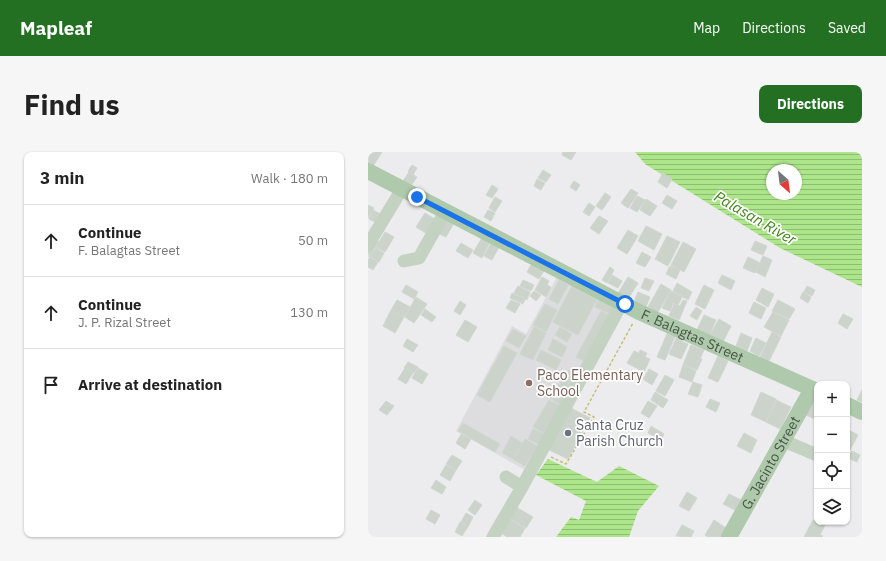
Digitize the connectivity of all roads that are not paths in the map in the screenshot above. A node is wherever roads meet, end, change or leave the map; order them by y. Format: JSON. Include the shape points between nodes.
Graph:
{"nodes":[{"id":1,"x":368,"y":171,"type":"edge"},
{"id":2,"x":402,"y":189,"type":"junction"},
{"id":3,"x":445,"y":212,"type":"junction"},
{"id":4,"x":368,"y":245,"type":"edge"},
{"id":5,"x":404,"y":261,"type":"dead end"},
{"id":6,"x":622,"y":303,"type":"junction"},
{"id":7,"x":814,"y":390,"type":"edge"},
{"id":8,"x":814,"y":392,"type":"edge"},
{"id":9,"x":850,"y":406,"type":"edge"},
{"id":10,"x":862,"y":412,"type":"edge"},
{"id":11,"x":784,"y":441,"type":"junction"},
{"id":12,"x":814,"y":454,"type":"edge"},
{"id":13,"x":506,"y":477,"type":"dead end"},
{"id":14,"x":522,"y":487,"type":"junction"},
{"id":15,"x":494,"y":537,"type":"edge"},
{"id":16,"x":730,"y":537,"type":"edge"}],
"edges":[{"from":1,"to":2,"type":"main road","name":"F. Balagtas Street"},
{"from":2,"to":3,"type":"main road","name":"F. Balagtas Street"},
{"from":2,"to":4,"type":"street"},
{"from":3,"to":5,"type":"street","via":[[419,258]]},
{"from":3,"to":6,"type":"main road","name":"F. Balagtas Street"},
{"from":6,"to":7,"type":"main road","name":"F. Balagtas Street"},
{"from":6,"to":14,"type":"street"},
{"from":8,"to":11,"type":"main road","name":"G. Jacinto Street"},
{"from":9,"to":10,"type":"main road"},
{"from":11,"to":12,"type":"street"},
{"from":11,"to":16,"type":"main road","name":"G. Jacinto Street"},
{"from":13,"to":14,"type":"street"},
{"from":14,"to":15,"type":"street"}]}
